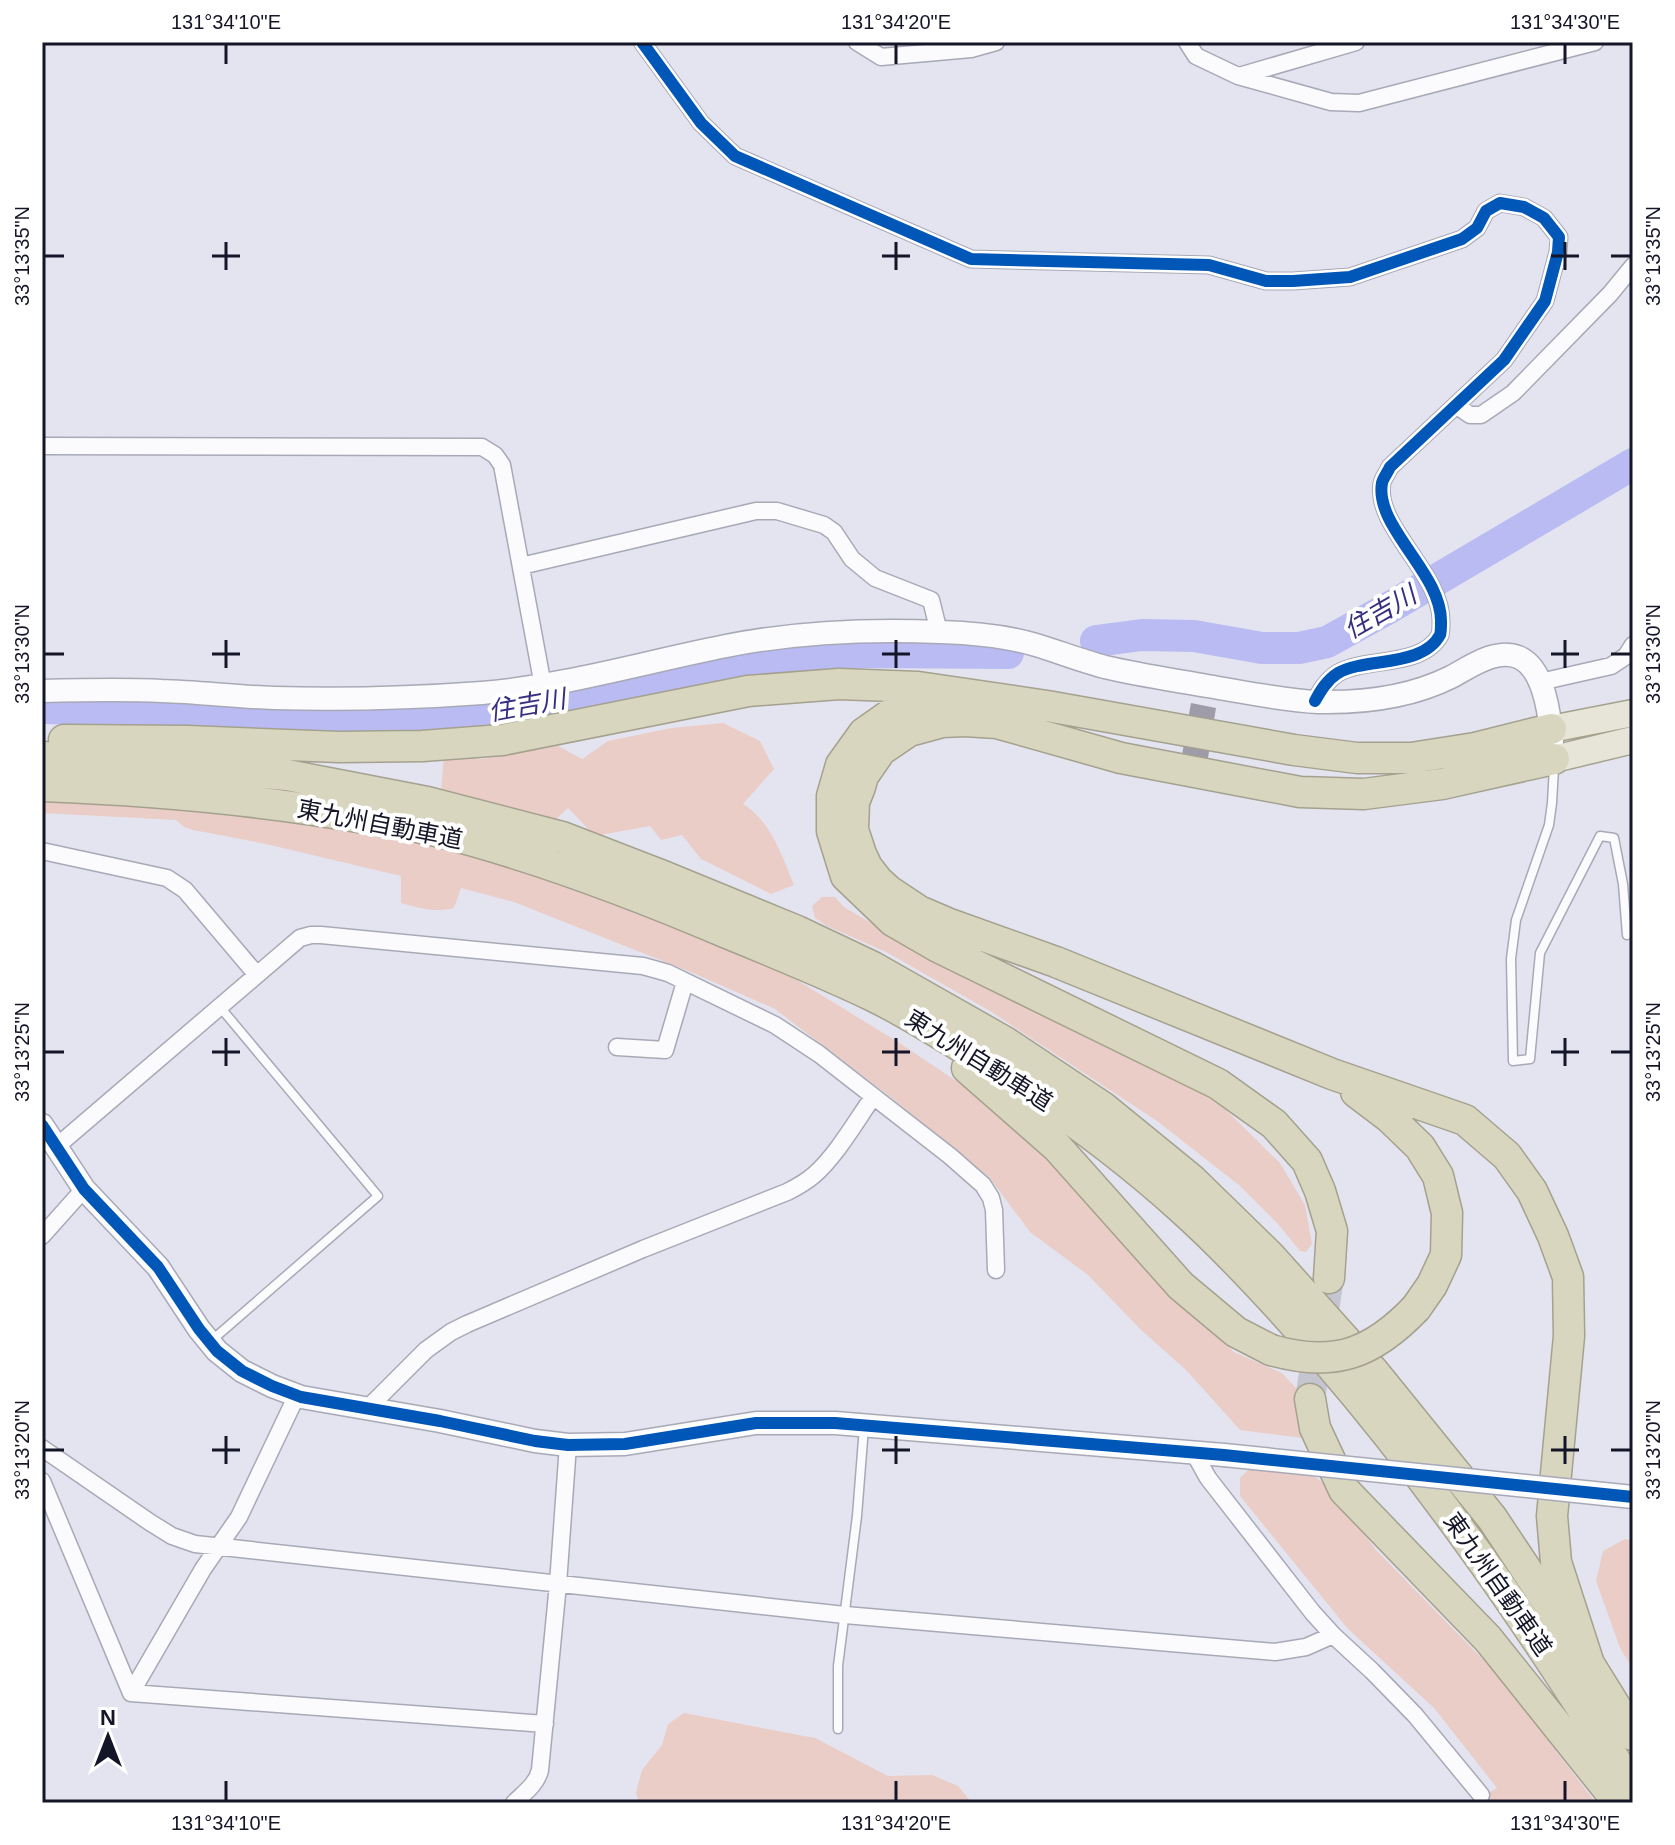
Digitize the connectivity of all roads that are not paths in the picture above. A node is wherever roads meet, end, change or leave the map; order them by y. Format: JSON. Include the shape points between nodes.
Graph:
{"nodes":[{"id":1,"x":642,"y":42,"type":"edge"},
{"id":2,"x":857,"y":42,"type":"edge"},
{"id":3,"x":996,"y":42,"type":"edge"},
{"id":4,"x":1187,"y":42,"type":"edge"},
{"id":5,"x":1356,"y":42,"type":"edge"},
{"id":6,"x":1595,"y":42,"type":"edge"},
{"id":7,"x":1238,"y":76,"type":"junction"},
{"id":8,"x":1633,"y":266,"type":"edge"},
{"id":9,"x":1457,"y":406,"type":"junction"},
{"id":10,"x":42,"y":446,"type":"edge"},
{"id":11,"x":521,"y":566,"type":"junction"},
{"id":12,"x":939,"y":632,"type":"junction"},
{"id":13,"x":1633,"y":645,"type":"edge"},
{"id":14,"x":1540,"y":682,"type":"junction"},
{"id":15,"x":543,"y":686,"type":"junction"},
{"id":16,"x":42,"y":691,"type":"edge"},
{"id":17,"x":1315,"y":701,"type":"junction"},
{"id":18,"x":1047,"y":706,"type":"junction"},
{"id":19,"x":1633,"y":713,"type":"edge"},
{"id":20,"x":1551,"y":729,"type":"junction"},
{"id":21,"x":42,"y":740,"type":"edge"},
{"id":22,"x":1633,"y":740,"type":"edge"},
{"id":23,"x":42,"y":757,"type":"edge"},
{"id":24,"x":1554,"y":759,"type":"junction"},
{"id":25,"x":42,"y":786,"type":"edge"},
{"id":26,"x":42,"y":851,"type":"edge"},
{"id":27,"x":1627,"y":935,"type":"dead end"},
{"id":28,"x":257,"y":975,"type":"junction"},
{"id":29,"x":685,"y":982,"type":"junction"},
{"id":30,"x":877,"y":998,"type":"junction"},
{"id":31,"x":220,"y":1007,"type":"junction"},
{"id":32,"x":617,"y":1047,"type":"dead end"},
{"id":33,"x":1332,"y":1074,"type":"junction"},
{"id":34,"x":873,"y":1097,"type":"junction"},
{"id":35,"x":42,"y":1125,"type":"edge"},
{"id":36,"x":56,"y":1147,"type":"junction"},
{"id":37,"x":84,"y":1189,"type":"junction"},
{"id":38,"x":42,"y":1236,"type":"edge"},
{"id":39,"x":996,"y":1270,"type":"dead end"},
{"id":40,"x":1329,"y":1278,"type":"tunnel mouth"},
{"id":41,"x":210,"y":1342,"type":"junction"},
{"id":42,"x":297,"y":1395,"type":"junction"},
{"id":43,"x":1310,"y":1399,"type":"tunnel mouth"},
{"id":44,"x":368,"y":1408,"type":"junction"},
{"id":45,"x":865,"y":1425,"type":"junction"},
{"id":46,"x":568,"y":1445,"type":"junction"},
{"id":47,"x":42,"y":1448,"type":"edge"},
{"id":48,"x":1194,"y":1453,"type":"junction"},
{"id":49,"x":42,"y":1481,"type":"edge"},
{"id":50,"x":1633,"y":1497,"type":"edge"},
{"id":51,"x":217,"y":1547,"type":"junction"},
{"id":52,"x":558,"y":1584,"type":"junction"},
{"id":53,"x":845,"y":1615,"type":"junction"},
{"id":54,"x":1333,"y":1635,"type":"junction"},
{"id":55,"x":1589,"y":1664,"type":"junction"},
{"id":56,"x":131,"y":1693,"type":"junction"},
{"id":57,"x":545,"y":1724,"type":"junction"},
{"id":58,"x":838,"y":1729,"type":"dead end"},
{"id":59,"x":1633,"y":1735,"type":"edge"},
{"id":60,"x":1633,"y":1789,"type":"edge"},
{"id":61,"x":1481,"y":1795,"type":"dead end"},
{"id":62,"x":514,"y":1803,"type":"edge"},
{"id":63,"x":1619,"y":1803,"type":"edge"}],
"edges":[{"from":1,"to":9,"type":"street","via":[[701,123],[735,156],[971,259],[1209,265],[1266,281],[1350,277],[1462,239],[1500,203],[1524,207],[1544,218],[1559,237],[1545,301],[1504,360]]},
{"from":2,"to":3,"type":"street","via":[[881,57]]},
{"from":4,"to":7,"type":"street","via":[[1196,56]]},
{"from":5,"to":7,"type":"street"},
{"from":6,"to":7,"type":"street","via":[[1359,103],[1331,102]]},
{"from":8,"to":9,"type":"street","via":[[1513,393],[1481,415]]},
{"from":9,"to":17,"type":"street","via":[[1390,467],[1382,483],[1384,510],[1435,592],[1441,633],[1428,648],[1409,657],[1339,673]]},
{"from":10,"to":11,"type":"street","via":[[482,447],[502,465]]},
{"from":11,"to":12,"type":"street","via":[[756,511],[777,511],[824,525],[875,578],[931,600]]},
{"from":11,"to":15,"type":"street"},
{"from":12,"to":15,"type":"street","via":[[851,632],[731,645]]},
{"from":12,"to":17,"type":"street","via":[[1010,639],[1131,672]]},
{"from":13,"to":14,"type":"street","via":[[1611,666]]},
{"from":14,"to":17,"type":"street","via":[[1529,664],[1504,655],[1417,691]]},
{"from":14,"to":20,"type":"street"},
{"from":15,"to":16,"type":"street","via":[[395,698]]},
{"from":18,"to":20,"type":"highway","via":[[1357,758],[1411,758]]},
{"from":18,"to":21,"type":"highway","via":[[918,687],[839,684],[748,691],[502,740],[422,746]]},
{"from":18,"to":40,"type":"highway","via":[[925,702],[891,714],[864,733],[841,765],[832,796],[832,831],[846,876],[893,921],[1218,1084],[1274,1124],[1307,1161],[1320,1191],[1332,1231]]},
{"from":19,"to":20,"type":"main road"},
{"from":20,"to":24,"type":"street"},
{"from":22,"to":24,"type":"main road"},
{"from":23,"to":55,"type":"highway","name":"東九州自動車道","via":[[287,775],[427,802],[562,837],[797,931],[873,967],[1005,1042],[1104,1108],[1191,1179],[1270,1256],[1373,1371],[1492,1518]]},
{"from":24,"to":27,"type":"lane","via":[[1549,825],[1516,920],[1511,959],[1513,1061],[1530,1059],[1540,953],[1600,836],[1614,838]]},
{"from":24,"to":33,"type":"highway","via":[[1442,784],[1364,794],[1300,792],[1121,758],[997,723],[965,721],[909,731],[871,763],[854,802],[856,843],[878,881],[905,903]]},
{"from":25,"to":30,"type":"highway","name":"東九州自動車道","via":[[272,803],[434,830],[643,897]]},
{"from":26,"to":28,"type":"street","via":[[176,883]]},
{"from":28,"to":29,"type":"street","via":[[300,938],[321,935],[643,966]]},
{"from":28,"to":31,"type":"street"},
{"from":29,"to":32,"type":"street","via":[[665,1050]]},
{"from":29,"to":34,"type":"street","via":[[775,1025]]},
{"from":30,"to":33,"type":"highway","bridge":true,"via":[[1057,1147],[1200,1303],[1255,1343],[1299,1357],[1345,1355],[1385,1337],[1416,1308],[1446,1255],[1447,1213],[1438,1176],[1420,1147]]},
{"from":30,"to":60,"type":"highway","name":"東九州自動車道","via":[[1082,1126],[1186,1213],[1264,1289],[1444,1506]]},
{"from":31,"to":36,"type":"street"},
{"from":31,"to":41,"type":"lane","via":[[378,1196]]},
{"from":33,"to":55,"type":"highway","via":[[1465,1120],[1507,1156],[1532,1191],[1553,1236],[1568,1277],[1569,1336],[1552,1516],[1556,1562]]},
{"from":34,"to":39,"type":"street","via":[[983,1185],[994,1210]]},
{"from":34,"to":44,"type":"street","via":[[824,1165],[800,1185],[451,1332]]},
{"from":35,"to":36,"type":"street"},
{"from":36,"to":37,"type":"street"},
{"from":37,"to":38,"type":"street"},
{"from":37,"to":41,"type":"street","via":[[158,1267]]},
{"from":41,"to":42,"type":"street","via":[[242,1371]]},
{"from":42,"to":44,"type":"street"},
{"from":42,"to":51,"type":"street","via":[[239,1517]]},
{"from":43,"to":63,"type":"highway","via":[[1315,1428],[1344,1490],[1488,1639]]},
{"from":44,"to":46,"type":"street"},
{"from":45,"to":46,"type":"street","via":[[756,1423],[625,1444]]},
{"from":45,"to":48,"type":"street"},
{"from":45,"to":53,"type":"lane"},
{"from":46,"to":52,"type":"street"},
{"from":47,"to":51,"type":"street","via":[[172,1536]]},
{"from":48,"to":50,"type":"street","bridge":true},
{"from":48,"to":54,"type":"street","via":[[1208,1478]]},
{"from":49,"to":56,"type":"street"},
{"from":51,"to":52,"type":"street"},
{"from":51,"to":56,"type":"street"},
{"from":52,"to":53,"type":"street"},
{"from":52,"to":57,"type":"street"},
{"from":53,"to":54,"type":"street","via":[[1275,1652]]},
{"from":53,"to":58,"type":"lane"},
{"from":54,"to":61,"type":"street","via":[[1415,1715]]},
{"from":55,"to":59,"type":"highway","name":"東九州自動車道"},
{"from":56,"to":57,"type":"street"},
{"from":57,"to":62,"type":"street","via":[[539,1777]]}]}
